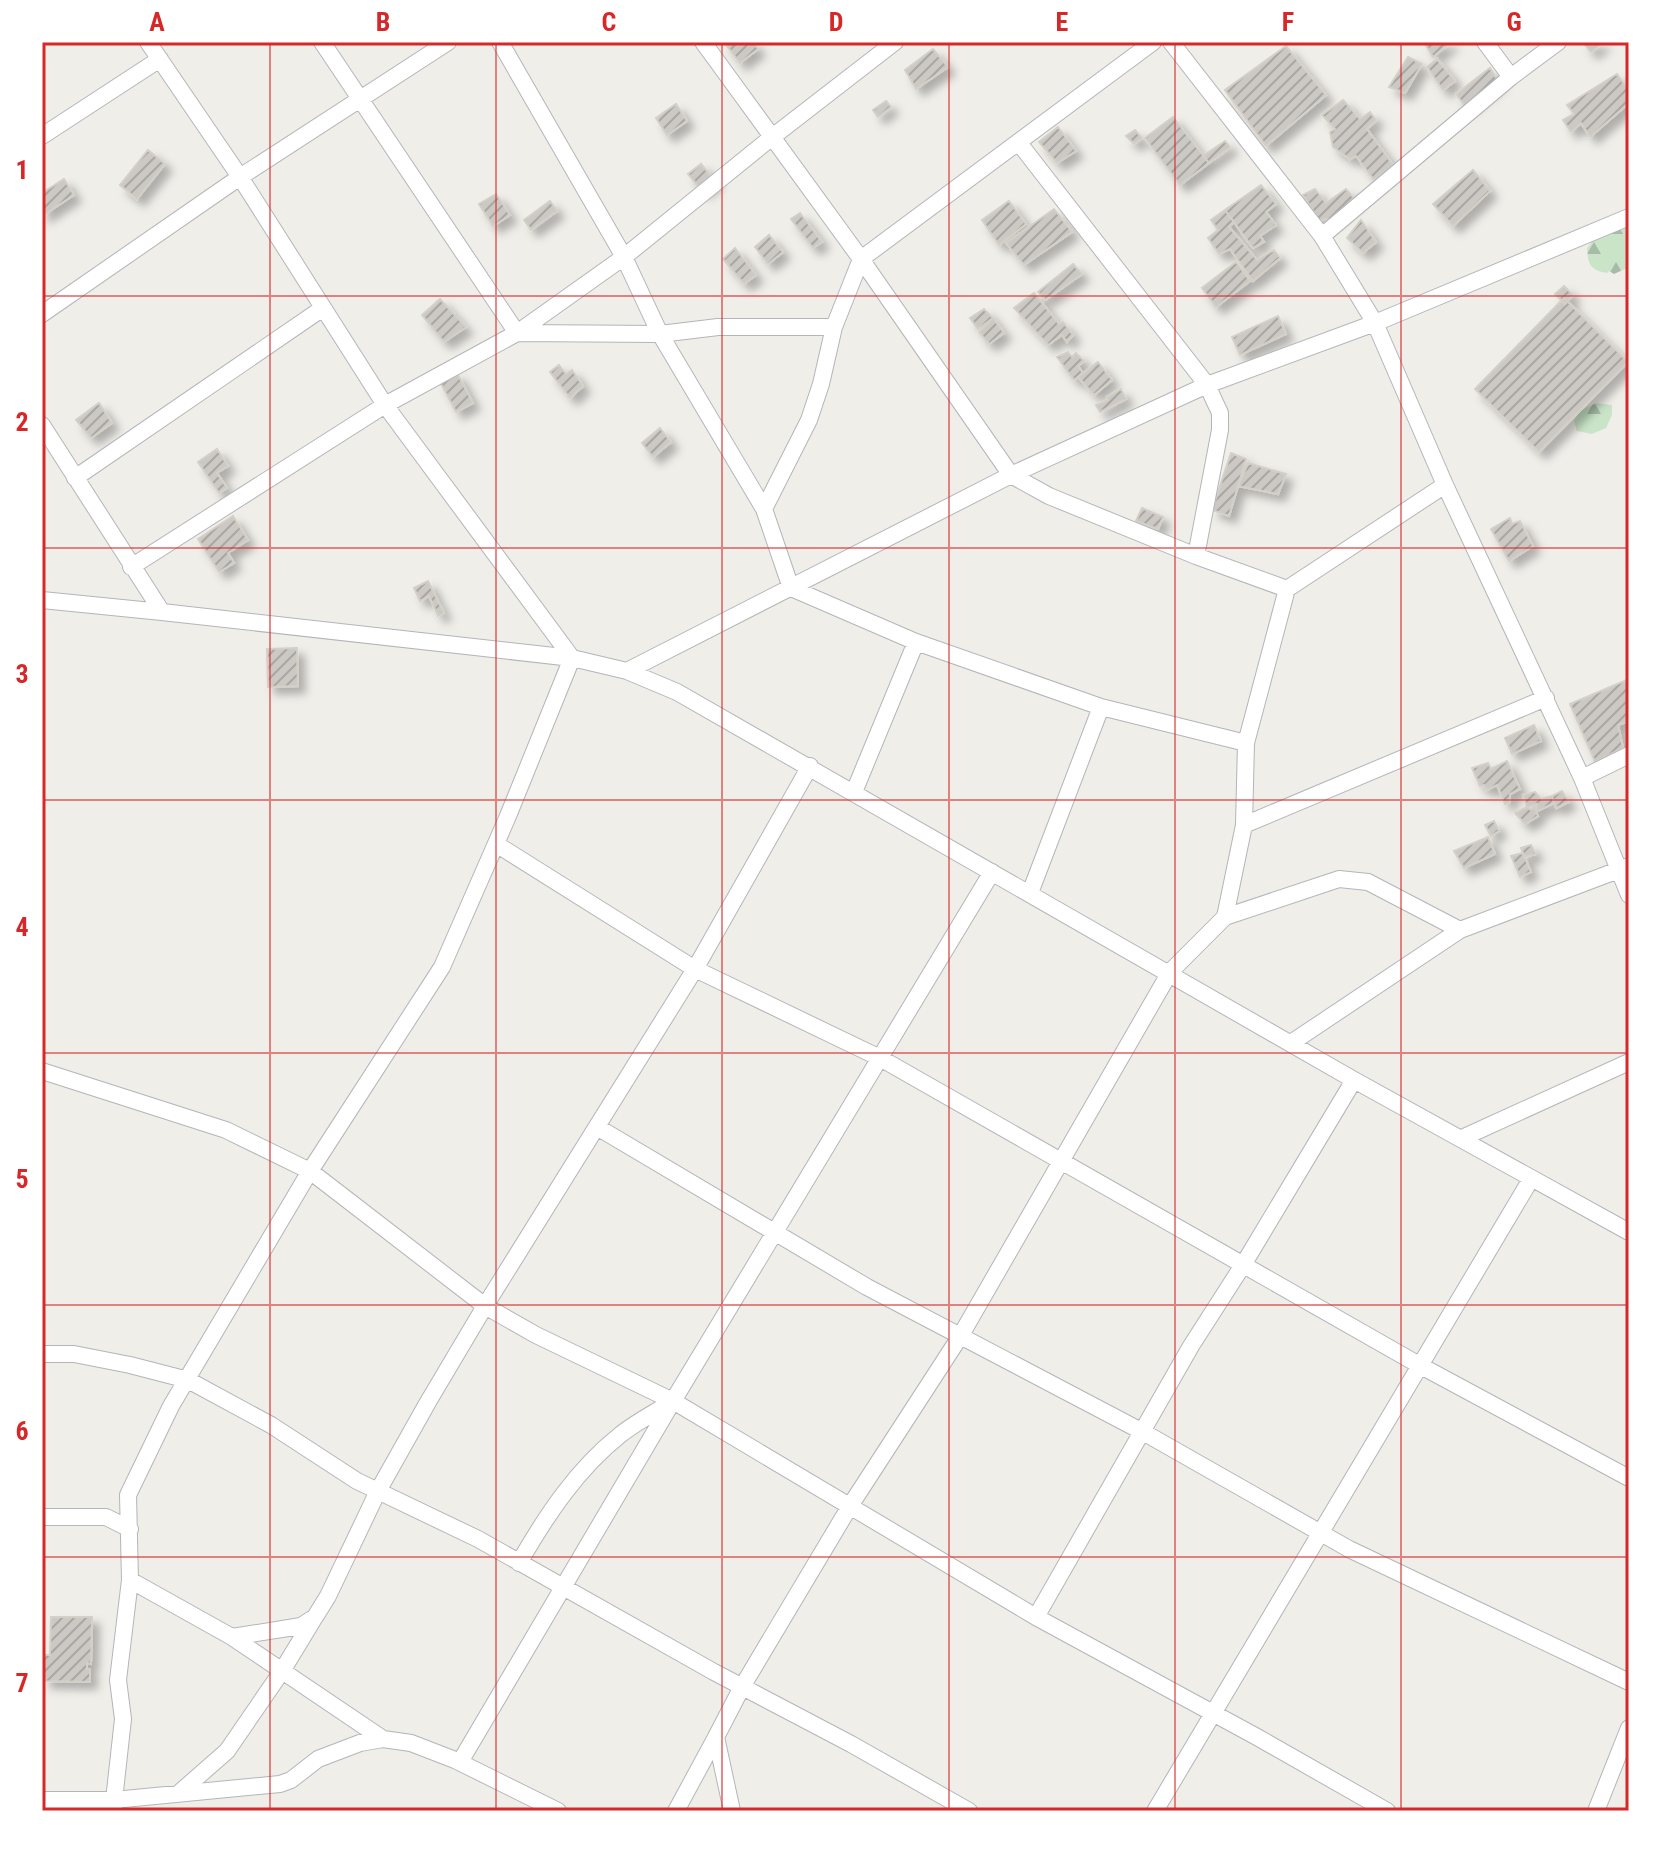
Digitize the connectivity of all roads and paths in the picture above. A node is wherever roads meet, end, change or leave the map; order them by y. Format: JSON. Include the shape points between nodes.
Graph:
{"nodes":[{"id":1,"x":148,"y":42,"type":"edge"},
{"id":2,"x":322,"y":42,"type":"edge"},
{"id":3,"x":448,"y":42,"type":"edge"},
{"id":4,"x":500,"y":42,"type":"edge"},
{"id":5,"x":703,"y":42,"type":"edge"},
{"id":6,"x":895,"y":42,"type":"edge"},
{"id":7,"x":1153,"y":42,"type":"edge"},
{"id":8,"x":1171,"y":42,"type":"edge"},
{"id":9,"x":1485,"y":42,"type":"edge"},
{"id":10,"x":1558,"y":42,"type":"edge"},
{"id":11,"x":160,"y":59,"type":"junction"},
{"id":12,"x":1511,"y":77,"type":"junction"},
{"id":13,"x":359,"y":99,"type":"junction"},
{"id":14,"x":42,"y":136,"type":"edge"},
{"id":15,"x":771,"y":138,"type":"junction"},
{"id":16,"x":1019,"y":143,"type":"junction"},
{"id":17,"x":240,"y":177,"type":"junction"},
{"id":18,"x":1629,"y":217,"type":"edge"},
{"id":19,"x":1322,"y":236,"type":"junction"},
{"id":20,"x":624,"y":257,"type":"junction"},
{"id":21,"x":861,"y":259,"type":"junction"},
{"id":22,"x":323,"y":308,"type":"junction"},
{"id":23,"x":42,"y":314,"type":"edge"},
{"id":24,"x":1375,"y":323,"type":"junction"},
{"id":25,"x":834,"y":327,"type":"junction"},
{"id":26,"x":517,"y":333,"type":"junction"},
{"id":27,"x":660,"y":334,"type":"junction"},
{"id":28,"x":1207,"y":385,"type":"junction"},
{"id":29,"x":385,"y":405,"type":"junction"},
{"id":30,"x":42,"y":425,"type":"edge"},
{"id":31,"x":1011,"y":475,"type":"junction"},
{"id":32,"x":75,"y":478,"type":"junction"},
{"id":33,"x":1445,"y":485,"type":"junction"},
{"id":34,"x":764,"y":509,"type":"junction"},
{"id":35,"x":1196,"y":556,"type":"junction"},
{"id":36,"x":131,"y":567,"type":"junction"},
{"id":37,"x":791,"y":588,"type":"junction"},
{"id":38,"x":1287,"y":589,"type":"junction"},
{"id":39,"x":42,"y":600,"type":"edge"},
{"id":40,"x":162,"y":612,"type":"junction"},
{"id":41,"x":916,"y":642,"type":"junction"},
{"id":42,"x":572,"y":658,"type":"junction"},
{"id":43,"x":627,"y":671,"type":"junction"},
{"id":44,"x":1546,"y":698,"type":"junction"},
{"id":45,"x":1101,"y":707,"type":"junction"},
{"id":46,"x":1246,"y":743,"type":"junction"},
{"id":47,"x":1629,"y":755,"type":"edge"},
{"id":48,"x":810,"y":766,"type":"junction"},
{"id":49,"x":1582,"y":778,"type":"junction"},
{"id":50,"x":854,"y":792,"type":"junction"},
{"id":51,"x":1244,"y":825,"type":"junction"},
{"id":52,"x":496,"y":844,"type":"junction"},
{"id":53,"x":1624,"y":869,"type":"edge"},
{"id":54,"x":992,"y":872,"type":"junction"},
{"id":55,"x":1030,"y":893,"type":"junction"},
{"id":56,"x":1629,"y":895,"type":"edge"},
{"id":57,"x":1225,"y":917,"type":"junction"},
{"id":58,"x":1460,"y":930,"type":"junction"},
{"id":59,"x":695,"y":969,"type":"junction"},
{"id":60,"x":1170,"y":972,"type":"junction"},
{"id":61,"x":1291,"y":1043,"type":"junction"},
{"id":62,"x":880,"y":1058,"type":"junction"},
{"id":63,"x":1629,"y":1062,"type":"edge"},
{"id":64,"x":42,"y":1071,"type":"edge"},
{"id":65,"x":1354,"y":1080,"type":"junction"},
{"id":66,"x":597,"y":1127,"type":"junction"},
{"id":67,"x":1462,"y":1138,"type":"junction"},
{"id":68,"x":1059,"y":1160,"type":"junction"},
{"id":69,"x":310,"y":1171,"type":"junction"},
{"id":70,"x":1531,"y":1179,"type":"junction"},
{"id":71,"x":775,"y":1232,"type":"junction"},
{"id":72,"x":1629,"y":1232,"type":"edge"},
{"id":73,"x":1243,"y":1265,"type":"junction"},
{"id":74,"x":485,"y":1306,"type":"junction"},
{"id":75,"x":961,"y":1335,"type":"junction"},
{"id":76,"x":42,"y":1354,"type":"edge"},
{"id":77,"x":1421,"y":1366,"type":"junction"},
{"id":78,"x":188,"y":1380,"type":"junction"},
{"id":79,"x":673,"y":1401,"type":"junction"},
{"id":80,"x":1143,"y":1432,"type":"junction"},
{"id":81,"x":1629,"y":1478,"type":"edge"},
{"id":82,"x":378,"y":1491,"type":"junction"},
{"id":83,"x":850,"y":1506,"type":"junction"},
{"id":84,"x":42,"y":1517,"type":"edge"},
{"id":85,"x":130,"y":1529,"type":"junction"},
{"id":86,"x":1321,"y":1532,"type":"junction"},
{"id":87,"x":519,"y":1563,"type":"junction"},
{"id":88,"x":130,"y":1580,"type":"junction"},
{"id":89,"x":563,"y":1588,"type":"junction"},
{"id":90,"x":315,"y":1617,"type":"junction"},
{"id":91,"x":1036,"y":1617,"type":"junction"},
{"id":92,"x":232,"y":1637,"type":"junction"},
{"id":93,"x":282,"y":1671,"type":"junction"},
{"id":94,"x":1629,"y":1682,"type":"edge"},
{"id":95,"x":742,"y":1687,"type":"junction"},
{"id":96,"x":1212,"y":1714,"type":"junction"},
{"id":97,"x":1629,"y":1728,"type":"edge"},
{"id":98,"x":716,"y":1737,"type":"junction"},
{"id":99,"x":383,"y":1739,"type":"junction"},
{"id":100,"x":460,"y":1762,"type":"junction"},
{"id":101,"x":178,"y":1794,"type":"junction"},
{"id":102,"x":42,"y":1800,"type":"edge"},
{"id":103,"x":114,"y":1805,"type":"edge"},
{"id":104,"x":558,"y":1811,"type":"edge"},
{"id":105,"x":676,"y":1811,"type":"edge"},
{"id":106,"x":732,"y":1811,"type":"edge"},
{"id":107,"x":969,"y":1811,"type":"edge"},
{"id":108,"x":1155,"y":1811,"type":"edge"},
{"id":109,"x":1387,"y":1811,"type":"edge"},
{"id":110,"x":1596,"y":1811,"type":"edge"}],
"edges":[{"from":1,"to":11,"type":"street"},
{"from":2,"to":13,"type":"street"},
{"from":3,"to":13,"type":"street"},
{"from":4,"to":20,"type":"street"},
{"from":5,"to":15,"type":"street"},
{"from":6,"to":15,"type":"street"},
{"from":7,"to":16,"type":"street"},
{"from":8,"to":19,"type":"street"},
{"from":9,"to":12,"type":"street"},
{"from":10,"to":12,"type":"street"},
{"from":11,"to":14,"type":"street"},
{"from":11,"to":17,"type":"street"},
{"from":12,"to":19,"type":"street"},
{"from":13,"to":17,"type":"street"},
{"from":13,"to":26,"type":"street"},
{"from":15,"to":20,"type":"street"},
{"from":15,"to":21,"type":"street"},
{"from":16,"to":21,"type":"street"},
{"from":16,"to":28,"type":"street"},
{"from":17,"to":22,"type":"street"},
{"from":17,"to":23,"type":"street"},
{"from":18,"to":24,"type":"street"},
{"from":19,"to":24,"type":"street"},
{"from":20,"to":26,"type":"street"},
{"from":20,"to":27,"type":"street"},
{"from":21,"to":25,"type":"street"},
{"from":21,"to":31,"type":"street"},
{"from":22,"to":29,"type":"street"},
{"from":22,"to":32,"type":"street"},
{"from":24,"to":28,"type":"street"},
{"from":24,"to":33,"type":"street"},
{"from":25,"to":27,"type":"street","via":[[718,327]]},
{"from":25,"to":34,"type":"street","via":[[809,420]]},
{"from":26,"to":27,"type":"street"},
{"from":26,"to":29,"type":"street"},
{"from":27,"to":34,"type":"street"},
{"from":28,"to":31,"type":"street"},
{"from":28,"to":35,"type":"street","via":[[1220,413],[1220,430]]},
{"from":29,"to":36,"type":"street"},
{"from":29,"to":42,"type":"street"},
{"from":30,"to":32,"type":"street"},
{"from":31,"to":35,"type":"street"},
{"from":31,"to":37,"type":"street"},
{"from":32,"to":36,"type":"street"},
{"from":33,"to":38,"type":"street"},
{"from":33,"to":44,"type":"street"},
{"from":34,"to":37,"type":"street"},
{"from":35,"to":38,"type":"street"},
{"from":36,"to":40,"type":"street"},
{"from":37,"to":41,"type":"street"},
{"from":37,"to":43,"type":"street"},
{"from":38,"to":46,"type":"street"},
{"from":39,"to":40,"type":"street"},
{"from":40,"to":42,"type":"street"},
{"from":41,"to":45,"type":"street"},
{"from":41,"to":50,"type":"street"},
{"from":42,"to":43,"type":"street"},
{"from":42,"to":52,"type":"street"},
{"from":43,"to":48,"type":"street","via":[[677,692]]},
{"from":44,"to":49,"type":"street"},
{"from":44,"to":51,"type":"street"},
{"from":45,"to":46,"type":"street"},
{"from":45,"to":55,"type":"street"},
{"from":46,"to":51,"type":"street"},
{"from":47,"to":49,"type":"street"},
{"from":48,"to":50,"type":"street"},
{"from":48,"to":59,"type":"street"},
{"from":49,"to":53,"type":"street"},
{"from":50,"to":54,"type":"street"},
{"from":51,"to":57,"type":"street"},
{"from":52,"to":59,"type":"street"},
{"from":52,"to":69,"type":"street","via":[[442,967]]},
{"from":53,"to":56,"type":"street"},
{"from":53,"to":58,"type":"street"},
{"from":54,"to":55,"type":"street"},
{"from":54,"to":62,"type":"street"},
{"from":55,"to":60,"type":"street"},
{"from":57,"to":58,"type":"street","via":[[1339,879],[1392,892]]},
{"from":57,"to":60,"type":"street"},
{"from":58,"to":61,"type":"street"},
{"from":59,"to":62,"type":"street"},
{"from":59,"to":66,"type":"street"},
{"from":60,"to":61,"type":"street"},
{"from":60,"to":68,"type":"street"},
{"from":61,"to":65,"type":"street"},
{"from":62,"to":68,"type":"street"},
{"from":62,"to":71,"type":"street"},
{"from":63,"to":67,"type":"street"},
{"from":64,"to":69,"type":"street","via":[[226,1130]]},
{"from":65,"to":67,"type":"street"},
{"from":65,"to":73,"type":"street"},
{"from":66,"to":71,"type":"street"},
{"from":66,"to":74,"type":"street"},
{"from":67,"to":70,"type":"street"},
{"from":68,"to":73,"type":"street"},
{"from":68,"to":75,"type":"street"},
{"from":69,"to":74,"type":"street"},
{"from":69,"to":78,"type":"street"},
{"from":70,"to":72,"type":"street"},
{"from":70,"to":77,"type":"street"},
{"from":71,"to":75,"type":"street"},
{"from":71,"to":79,"type":"street"},
{"from":73,"to":77,"type":"street"},
{"from":73,"to":80,"type":"street"},
{"from":74,"to":79,"type":"street"},
{"from":74,"to":82,"type":"street"},
{"from":75,"to":80,"type":"street"},
{"from":75,"to":83,"type":"street"},
{"from":76,"to":78,"type":"street","via":[[74,1354]]},
{"from":77,"to":81,"type":"street"},
{"from":77,"to":86,"type":"street"},
{"from":78,"to":82,"type":"street"},
{"from":78,"to":85,"type":"street","via":[[128,1495]]},
{"from":79,"to":83,"type":"street"},
{"from":79,"to":87,"type":"street","via":[[620,1435],[595,1459],[551,1508]]},
{"from":79,"to":89,"type":"street"},
{"from":80,"to":86,"type":"street"},
{"from":80,"to":91,"type":"street"},
{"from":82,"to":87,"type":"street"},
{"from":82,"to":90,"type":"street"},
{"from":83,"to":91,"type":"street"},
{"from":83,"to":95,"type":"street"},
{"from":84,"to":85,"type":"street","via":[[106,1517]]},
{"from":85,"to":88,"type":"street"},
{"from":86,"to":94,"type":"street"},
{"from":86,"to":96,"type":"street"},
{"from":87,"to":89,"type":"street"},
{"from":88,"to":92,"type":"street"},
{"from":88,"to":103,"type":"street","via":[[118,1680],[123,1719]]},
{"from":89,"to":95,"type":"street"},
{"from":89,"to":100,"type":"street"},
{"from":90,"to":92,"type":"street","via":[[301,1626]]},
{"from":90,"to":93,"type":"street"},
{"from":91,"to":96,"type":"street"},
{"from":92,"to":93,"type":"street"},
{"from":93,"to":99,"type":"street"},
{"from":93,"to":101,"type":"street","via":[[227,1751]]},
{"from":95,"to":98,"type":"street"},
{"from":95,"to":107,"type":"street"},
{"from":96,"to":108,"type":"street"},
{"from":96,"to":109,"type":"street"},
{"from":97,"to":110,"type":"street"},
{"from":98,"to":105,"type":"street"},
{"from":98,"to":106,"type":"street"},
{"from":99,"to":100,"type":"street","via":[[411,1743]]},
{"from":99,"to":101,"type":"street","via":[[318,1759],[280,1784]]},
{"from":100,"to":104,"type":"street"},
{"from":101,"to":103,"type":"street"},
{"from":102,"to":103,"type":"street"}]}
